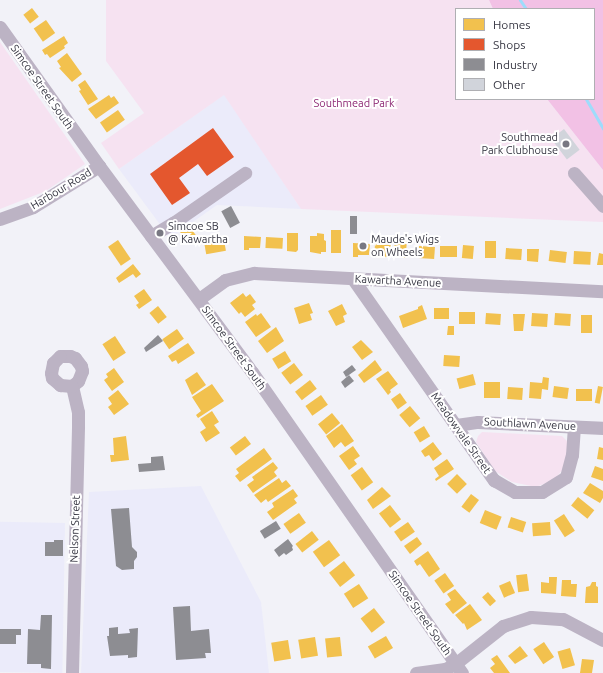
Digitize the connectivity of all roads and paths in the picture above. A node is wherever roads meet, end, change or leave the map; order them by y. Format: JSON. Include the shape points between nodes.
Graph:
{"nodes":[{"id":1,"x":0,"y":28,"type":"edge"},
{"id":2,"x":99,"y":166,"type":"junction"},
{"id":3,"x":574,"y":173,"type":"dead end"},
{"id":4,"x":245,"y":174,"type":"dead end"},
{"id":5,"x":603,"y":206,"type":"edge"},
{"id":6,"x":0,"y":219,"type":"edge"},
{"id":7,"x":152,"y":236,"type":"junction"},
{"id":8,"x":353,"y":279,"type":"junction"},
{"id":9,"x":603,"y":291,"type":"edge"},
{"id":10,"x":199,"y":299,"type":"junction"},
{"id":11,"x":72,"y":386,"type":"dead end"},
{"id":12,"x":456,"y":425,"type":"junction"},
{"id":13,"x":574,"y":427,"type":"junction"},
{"id":14,"x":603,"y":428,"type":"edge"},
{"id":15,"x":603,"y":640,"type":"edge"},
{"id":16,"x":458,"y":668,"type":"edge"},
{"id":17,"x":72,"y":673,"type":"edge"},
{"id":18,"x":416,"y":673,"type":"edge"}],
"edges":[{"from":1,"to":2,"type":"street","name":"Simcoe Street South"},
{"from":2,"to":6,"type":"street","name":"Harbour Road","via":[[33,207]]},
{"from":2,"to":7,"type":"street","name":"Simcoe Street South"},
{"from":3,"to":5,"type":"street"},
{"from":4,"to":7,"type":"street"},
{"from":7,"to":10,"type":"street","name":"Simcoe Street South"},
{"from":8,"to":9,"type":"street","name":"Kawartha Avenue"},
{"from":8,"to":10,"type":"street","name":"Kawartha Avenue","via":[[254,273],[225,280]]},
{"from":8,"to":12,"type":"street","name":"Meadowvale Street"},
{"from":10,"to":16,"type":"street","name":"Simcoe Street South"},
{"from":11,"to":17,"type":"street","name":"Nelson Street","via":[[78,412],[78,426]]},
{"from":12,"to":13,"type":"street","name":"Southlawn Avenue","via":[[478,422]]},
{"from":12,"to":13,"type":"street","name":"Meadowvale Street","via":[[494,480],[515,492],[542,492],[566,477],[572,455]]},
{"from":13,"to":14,"type":"street","name":"Southlawn Avenue"},
{"from":15,"to":16,"type":"street","via":[[563,619],[531,617],[503,626]]},
{"from":16,"to":18,"type":"street"}]}
